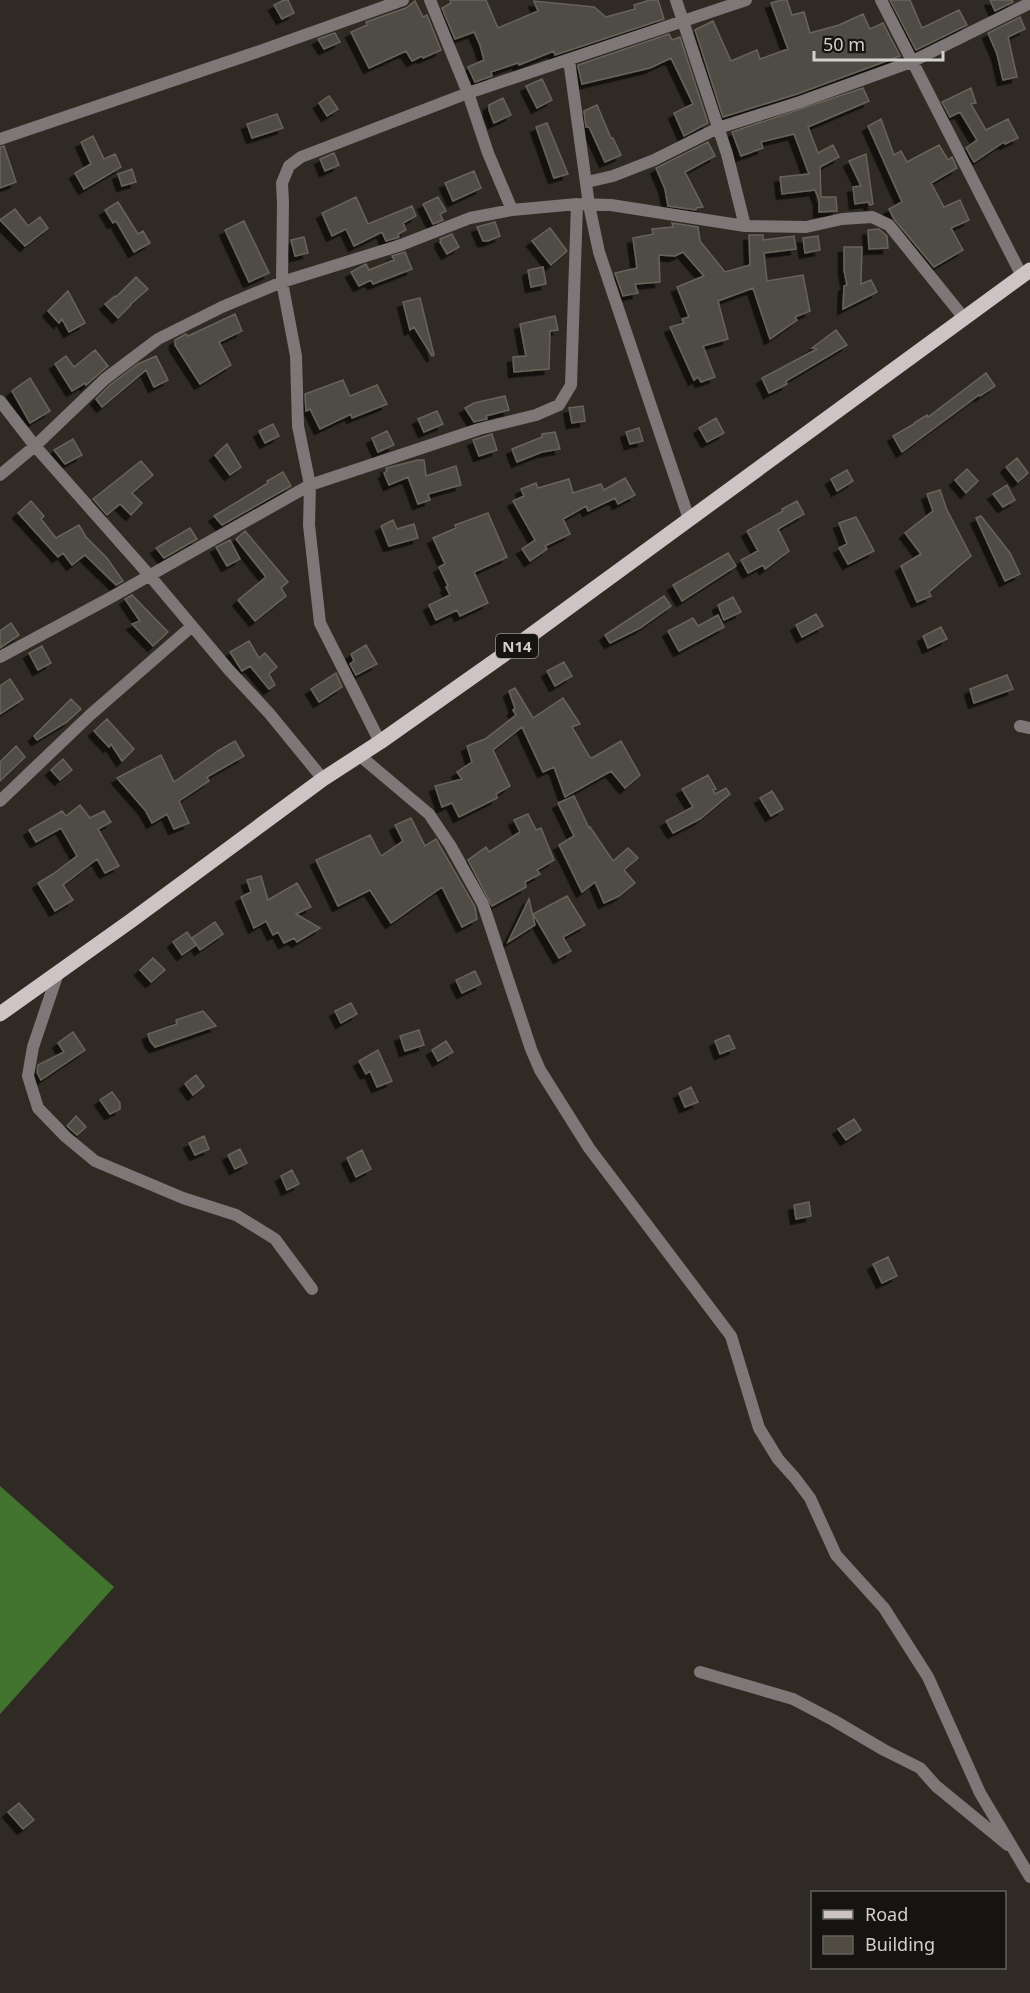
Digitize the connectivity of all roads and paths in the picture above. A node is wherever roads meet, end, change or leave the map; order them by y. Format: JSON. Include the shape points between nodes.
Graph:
{"nodes":[{"id":1,"x":403,"y":0,"type":"edge"},
{"id":2,"x":430,"y":0,"type":"edge"},
{"id":3,"x":676,"y":0,"type":"edge"},
{"id":4,"x":746,"y":0,"type":"edge"},
{"id":5,"x":881,"y":0,"type":"edge"},
{"id":6,"x":1030,"y":3,"type":"edge"},
{"id":7,"x":683,"y":21,"type":"junction"},
{"id":8,"x":569,"y":60,"type":"junction"},
{"id":9,"x":911,"y":62,"type":"junction"},
{"id":10,"x":468,"y":93,"type":"junction"},
{"id":11,"x":718,"y":128,"type":"junction"},
{"id":12,"x":0,"y":139,"type":"edge"},
{"id":13,"x":587,"y":182,"type":"junction"},
{"id":14,"x":583,"y":204,"type":"junction"},
{"id":15,"x":513,"y":210,"type":"junction"},
{"id":16,"x":746,"y":226,"type":"junction"},
{"id":17,"x":1026,"y":273,"type":"edge"},
{"id":18,"x":282,"y":282,"type":"junction"},
{"id":19,"x":964,"y":318,"type":"junction"},
{"id":20,"x":0,"y":401,"type":"edge"},
{"id":21,"x":35,"y":446,"type":"junction"},
{"id":22,"x":0,"y":475,"type":"edge"},
{"id":23,"x":310,"y":485,"type":"junction"},
{"id":24,"x":689,"y":519,"type":"junction"},
{"id":25,"x":150,"y":576,"type":"junction"},
{"id":26,"x":191,"y":627,"type":"junction"},
{"id":27,"x":0,"y":657,"type":"edge"},
{"id":28,"x":380,"y":742,"type":"junction"},
{"id":29,"x":359,"y":755,"type":"junction"},
{"id":30,"x":323,"y":779,"type":"junction"},
{"id":31,"x":0,"y":801,"type":"edge"},
{"id":32,"x":58,"y":973,"type":"junction"},
{"id":33,"x":0,"y":1014,"type":"edge"},
{"id":34,"x":312,"y":1289,"type":"dead end"},
{"id":35,"x":700,"y":1672,"type":"dead end"},
{"id":36,"x":1013,"y":1850,"type":"junction"},
{"id":37,"x":1030,"y":1877,"type":"edge"}],
"edges":[{"from":1,"to":12,"type":"street"},
{"from":2,"to":10,"type":"street"},
{"from":3,"to":7,"type":"street"},
{"from":4,"to":7,"type":"street"},
{"from":5,"to":9,"type":"street"},
{"from":6,"to":9,"type":"street"},
{"from":7,"to":8,"type":"street"},
{"from":7,"to":11,"type":"street"},
{"from":8,"to":10,"type":"street"},
{"from":8,"to":13,"type":"street"},
{"from":9,"to":11,"type":"street"},
{"from":9,"to":17,"type":"street"},
{"from":10,"to":15,"type":"street"},
{"from":10,"to":18,"type":"street","via":[[301,157],[289,166],[282,183]]},
{"from":11,"to":13,"type":"street","via":[[654,160]]},
{"from":11,"to":16,"type":"street"},
{"from":13,"to":14,"type":"street"},
{"from":14,"to":15,"type":"street"},
{"from":14,"to":16,"type":"street"},
{"from":14,"to":23,"type":"street","via":[[570,385],[559,405]]},
{"from":14,"to":24,"type":"street"},
{"from":15,"to":18,"type":"street","via":[[470,218],[400,245]]},
{"from":16,"to":19,"type":"street","via":[[806,227],[872,217],[889,225]]},
{"from":17,"to":19,"type":"main road","number":"N14"},
{"from":18,"to":21,"type":"street","via":[[158,339],[105,379]]},
{"from":18,"to":23,"type":"street","via":[[296,356],[298,426]]},
{"from":19,"to":24,"type":"main road","number":"N14"},
{"from":20,"to":21,"type":"street"},
{"from":21,"to":22,"type":"street"},
{"from":21,"to":25,"type":"street"},
{"from":23,"to":25,"type":"street"},
{"from":23,"to":28,"type":"street","via":[[309,525],[320,623]]},
{"from":24,"to":28,"type":"main road","number":"N14"},
{"from":25,"to":26,"type":"street"},
{"from":25,"to":27,"type":"street"},
{"from":26,"to":30,"type":"street"},
{"from":26,"to":31,"type":"street"},
{"from":28,"to":29,"type":"main road","number":"N14"},
{"from":29,"to":30,"type":"main road","number":"N14"},
{"from":29,"to":36,"type":"street","via":[[429,814],[450,845],[483,904],[540,1070],[589,1148],[731,1336],[759,1428],[810,1498],[842,1564],[884,1608],[928,1677],[980,1793]]},
{"from":30,"to":32,"type":"main road","number":"N14"},
{"from":32,"to":33,"type":"main road","number":"N14"},
{"from":32,"to":34,"type":"street","via":[[33,1047],[28,1076],[38,1108],[95,1161],[183,1198],[236,1215],[275,1239]]},
{"from":35,"to":36,"type":"street","via":[[793,1699],[920,1768]]},
{"from":36,"to":37,"type":"street"}]}
